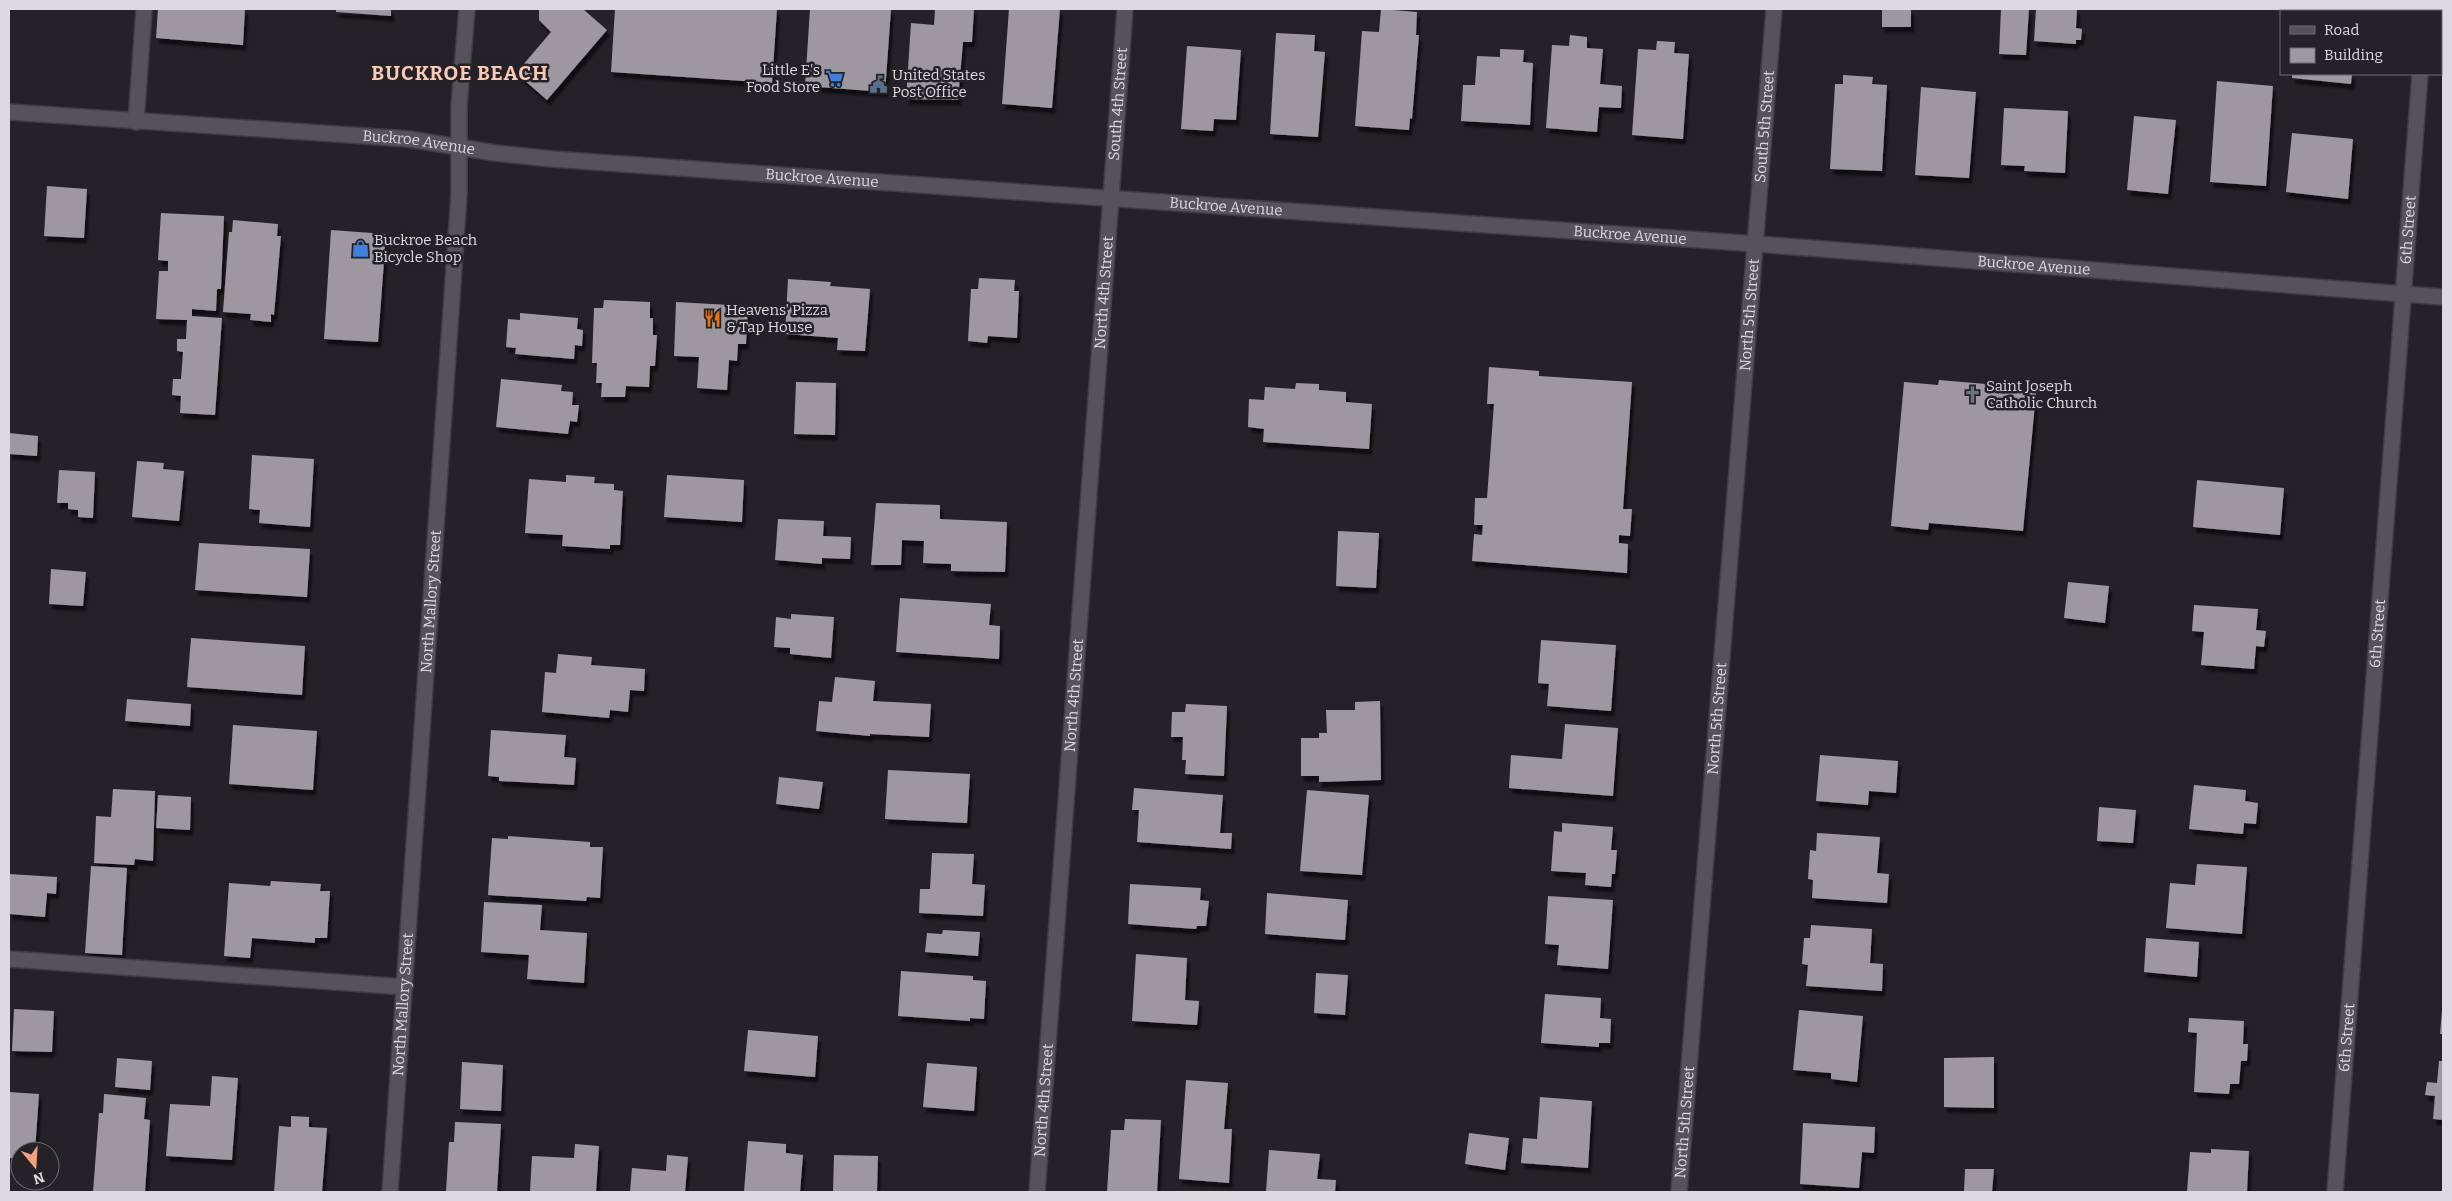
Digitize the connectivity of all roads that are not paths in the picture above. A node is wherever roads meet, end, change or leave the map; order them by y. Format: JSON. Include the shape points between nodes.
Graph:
{"nodes":[{"id":1,"x":144,"y":9,"type":"edge"},
{"id":2,"x":467,"y":9,"type":"edge"},
{"id":3,"x":1125,"y":9,"type":"edge"},
{"id":4,"x":1774,"y":9,"type":"edge"},
{"id":5,"x":2420,"y":75,"type":"edge"},
{"id":6,"x":9,"y":112,"type":"edge"},
{"id":7,"x":136,"y":122,"type":"junction"},
{"id":8,"x":459,"y":147,"type":"junction"},
{"id":9,"x":1111,"y":200,"type":"junction"},
{"id":10,"x":1757,"y":244,"type":"junction"},
{"id":11,"x":2403,"y":294,"type":"junction"},
{"id":12,"x":2443,"y":297,"type":"edge"},
{"id":13,"x":9,"y":959,"type":"edge"},
{"id":14,"x":405,"y":987,"type":"junction"},
{"id":15,"x":390,"y":1192,"type":"edge"},
{"id":16,"x":1037,"y":1192,"type":"edge"},
{"id":17,"x":1679,"y":1192,"type":"edge"},
{"id":18,"x":2334,"y":1192,"type":"edge"}],
"edges":[{"from":1,"to":7,"type":"street"},
{"from":2,"to":8,"type":"street","name":"North Mallory Street"},
{"from":3,"to":9,"type":"street","name":"South 4th Street"},
{"from":4,"to":10,"type":"street","name":"South 5th Street"},
{"from":5,"to":11,"type":"street","name":"6th Street"},
{"from":6,"to":7,"type":"street","name":"Buckroe Avenue"},
{"from":7,"to":8,"type":"street","name":"Buckroe Avenue","via":[[409,139]]},
{"from":8,"to":9,"type":"street","name":"Buckroe Avenue","via":[[552,159]]},
{"from":8,"to":14,"type":"street","name":"North Mallory Street","via":[[458,205]]},
{"from":9,"to":10,"type":"street","name":"Buckroe Avenue"},
{"from":9,"to":16,"type":"street","name":"North 4th Street"},
{"from":10,"to":11,"type":"street","name":"Buckroe Avenue"},
{"from":10,"to":17,"type":"street","name":"North 5th Street"},
{"from":11,"to":12,"type":"street","name":"Buckroe Avenue"},
{"from":11,"to":18,"type":"street","name":"6th Street"},
{"from":13,"to":14,"type":"street"},
{"from":14,"to":15,"type":"street","name":"North Mallory Street"}]}
